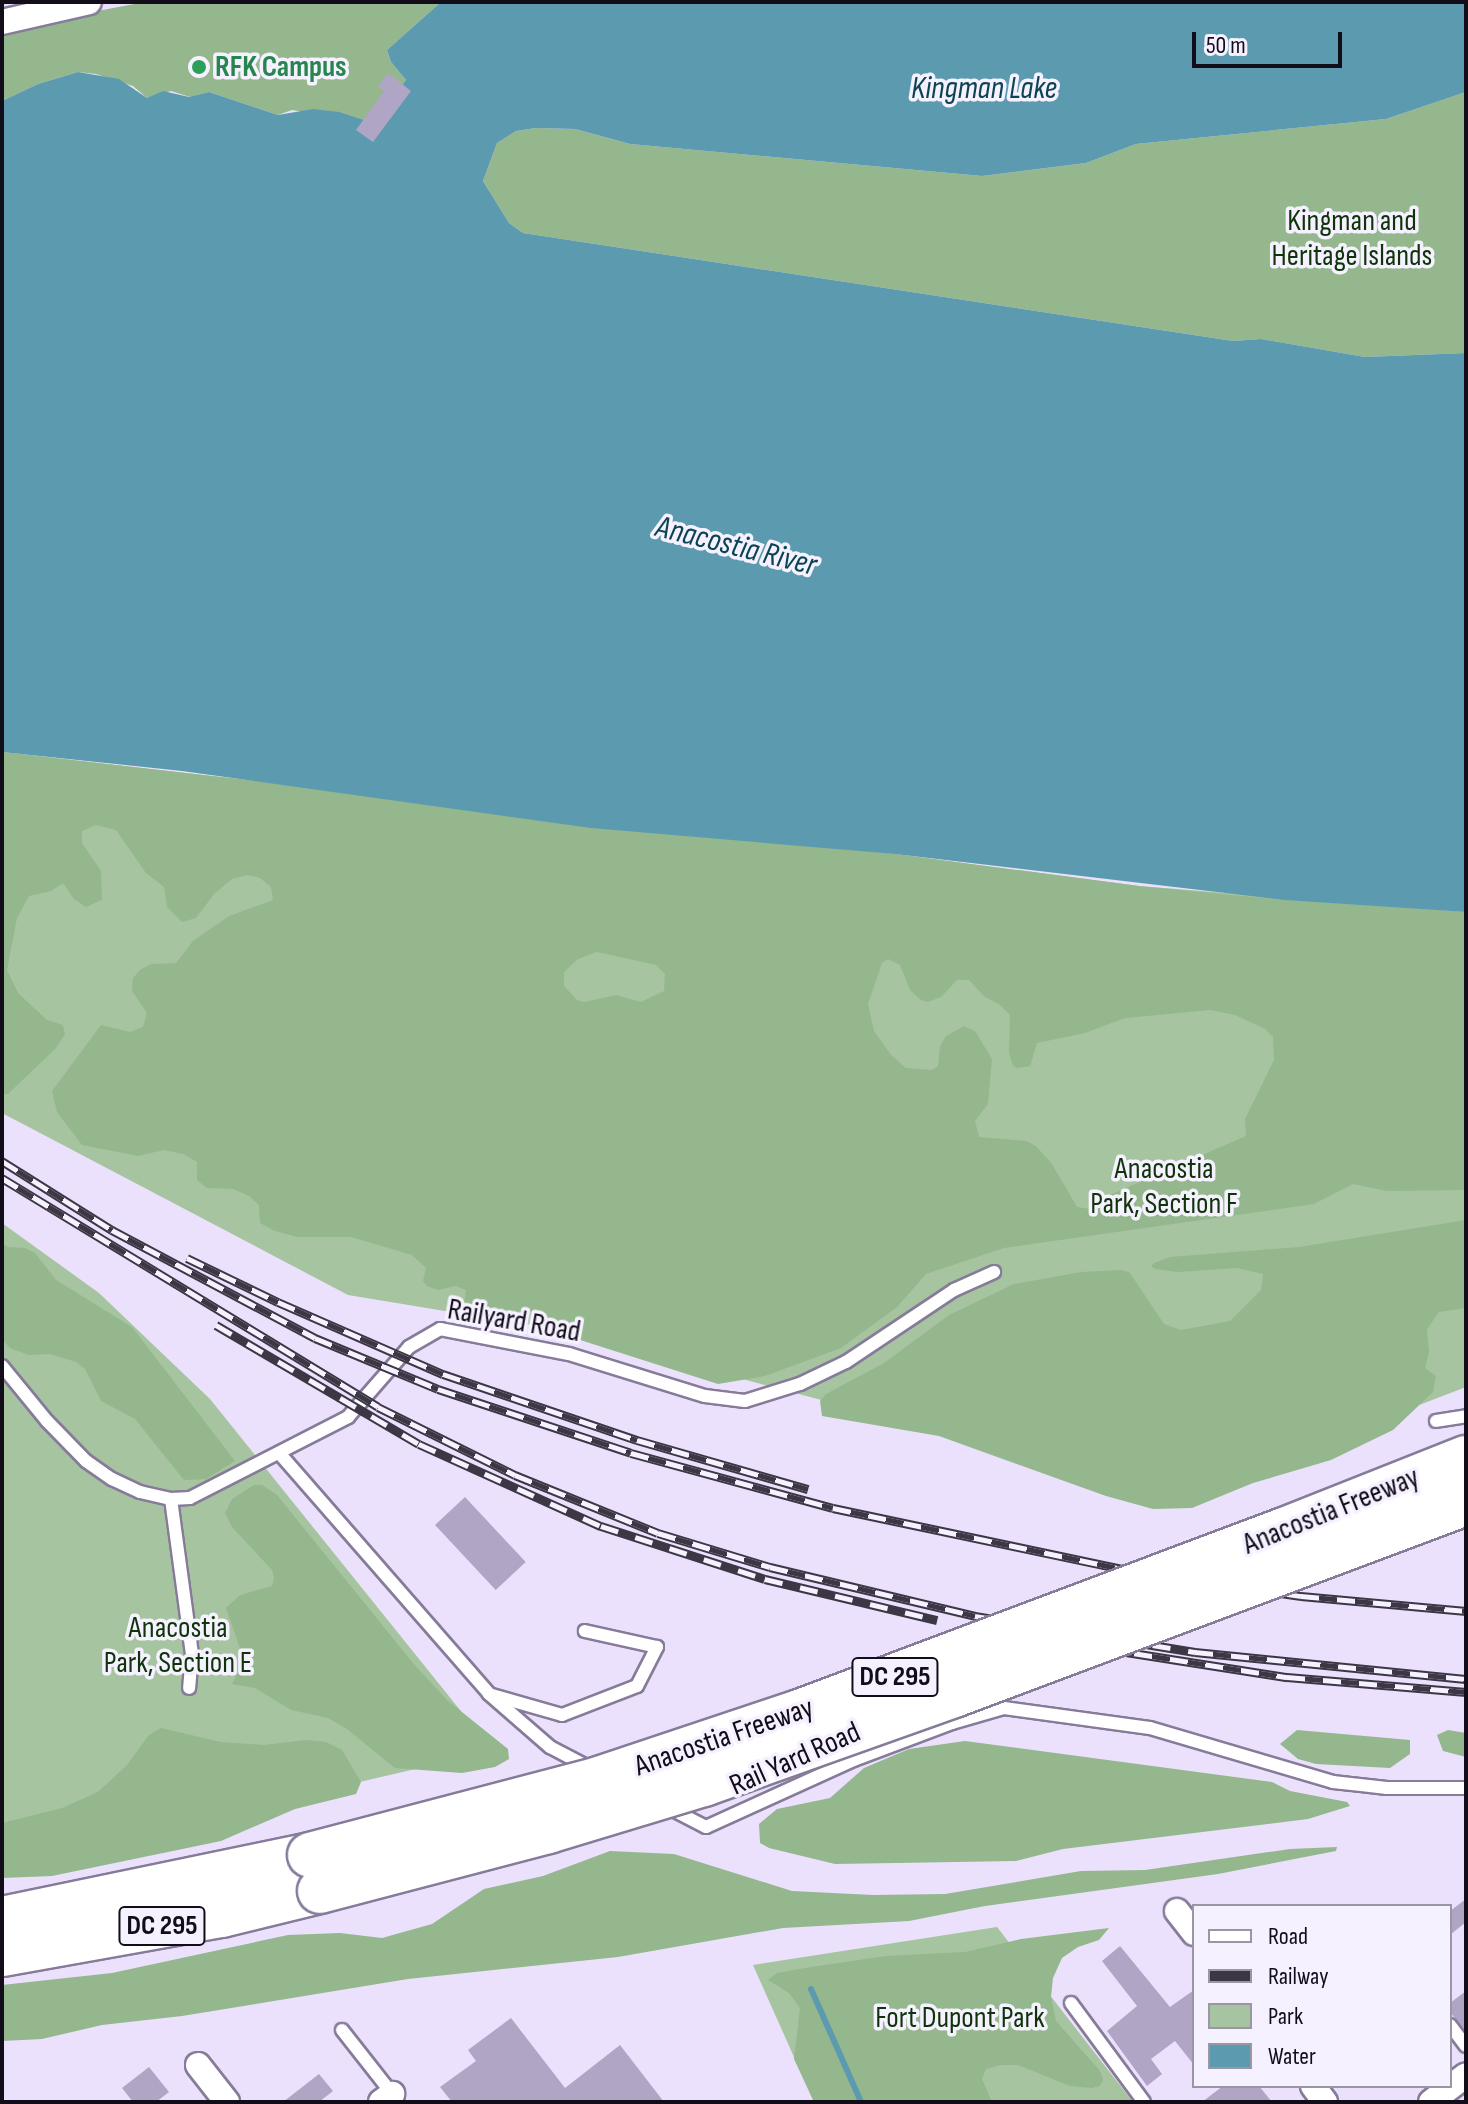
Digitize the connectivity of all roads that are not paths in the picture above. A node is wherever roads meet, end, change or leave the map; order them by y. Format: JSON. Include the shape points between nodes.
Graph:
{"nodes":[{"id":1,"x":89,"y":2,"type":"edge"},
{"id":2,"x":2,"y":22,"type":"edge"},
{"id":3,"x":994,"y":1272,"type":"dead end"},
{"id":4,"x":2,"y":1366,"type":"edge"},
{"id":5,"x":1466,"y":1416,"type":"edge"},
{"id":6,"x":1436,"y":1421,"type":"dead end"},
{"id":7,"x":280,"y":1454,"type":"junction"},
{"id":8,"x":1466,"y":1458,"type":"edge"},
{"id":9,"x":171,"y":1499,"type":"junction"},
{"id":10,"x":1466,"y":1503,"type":"edge"},
{"id":11,"x":585,"y":1631,"type":"dead end"},
{"id":12,"x":189,"y":1688,"type":"dead end"},
{"id":13,"x":489,"y":1694,"type":"junction"},
{"id":14,"x":621,"y":1784,"type":"dead end"},
{"id":15,"x":1466,"y":1788,"type":"edge"},
{"id":16,"x":635,"y":1791,"type":"dead end"},
{"id":17,"x":315,"y":1873,"type":"junction"},
{"id":18,"x":1177,"y":1911,"type":"dead end"},
{"id":19,"x":2,"y":1919,"type":"edge"},
{"id":20,"x":1192,"y":1930,"type":"edge"},
{"id":21,"x":2,"y":1954,"type":"edge"},
{"id":22,"x":1071,"y":2003,"type":"dead end"},
{"id":23,"x":1452,"y":2028,"type":"edge"},
{"id":24,"x":342,"y":2030,"type":"dead end"},
{"id":25,"x":1466,"y":2046,"type":"edge"},
{"id":26,"x":198,"y":2065,"type":"dead end"},
{"id":27,"x":1449,"y":2088,"type":"edge"},
{"id":28,"x":391,"y":2099,"type":"edge"},
{"id":29,"x":227,"y":2102,"type":"edge"},
{"id":30,"x":1144,"y":2102,"type":"edge"},
{"id":31,"x":1431,"y":2102,"type":"edge"}],
"edges":[{"from":1,"to":2,"type":"street"},
{"from":3,"to":7,"type":"lane","name":"Railyard Road","via":[[954,1290],[846,1362],[745,1401],[705,1396],[569,1354],[440,1329],[409,1347],[348,1417]]},
{"from":4,"to":9,"type":"lane","via":[[86,1461],[140,1492]]},
{"from":5,"to":6,"type":"lane"},
{"from":7,"to":9,"type":"lane","name":"Railyard Road","via":[[208,1491]]},
{"from":7,"to":13,"type":"lane"},
{"from":8,"to":17,"type":"highway","name":"Anacostia Freeway","number":"DC 295","bridge":true,"via":[[802,1711]]},
{"from":9,"to":12,"type":"lane","via":[[192,1655]]},
{"from":10,"to":17,"type":"highway","name":"Anacostia Freeway","number":"DC 295","bridge":true,"via":[[704,1784],[548,1831]]},
{"from":11,"to":13,"type":"lane","via":[[657,1647],[637,1686],[562,1715]]},
{"from":13,"to":14,"type":"lane","via":[[550,1747]]},
{"from":15,"to":16,"type":"lane","name":"Rail Yard Road","via":[[1333,1782],[1150,1728],[1004,1708],[854,1760],[706,1827]]},
{"from":17,"to":19,"type":"highway","name":"Anacostia Freeway","number":"DC 295"},
{"from":17,"to":21,"type":"highway","name":"Anacostia Freeway","number":"DC 295","via":[[222,1915]]},
{"from":18,"to":20,"type":"street"},
{"from":22,"to":30,"type":"lane"},
{"from":23,"to":25,"type":"lane"},
{"from":24,"to":28,"type":"lane"},
{"from":26,"to":29,"type":"street"},
{"from":27,"to":31,"type":"street"}]}
